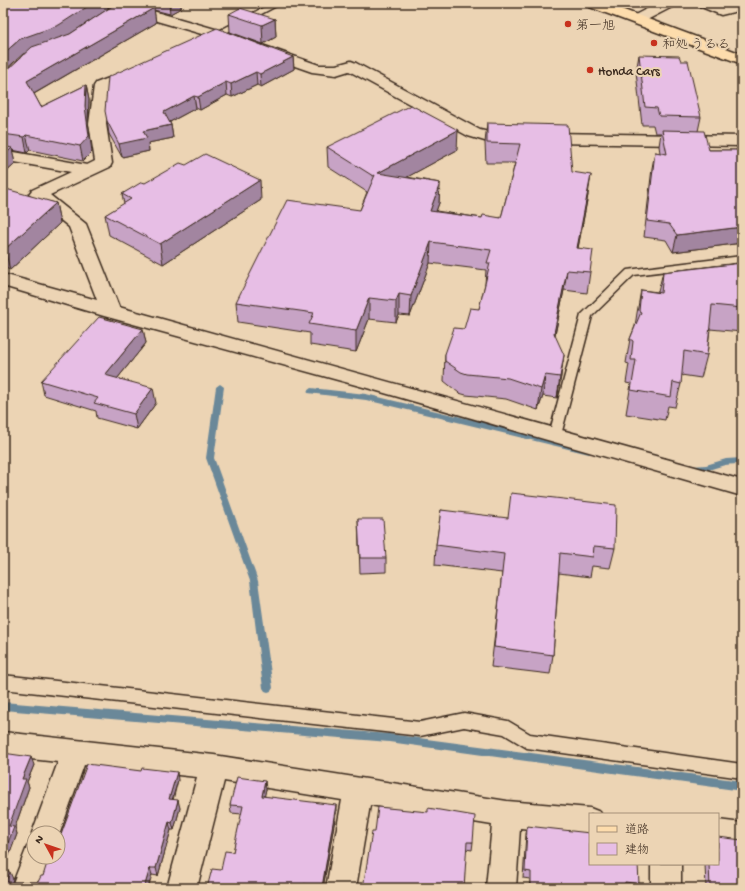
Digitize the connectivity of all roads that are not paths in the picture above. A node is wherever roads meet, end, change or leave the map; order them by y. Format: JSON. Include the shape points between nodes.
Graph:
{"nodes":[{"id":1,"x":278,"y":3,"type":"edge"},
{"id":2,"x":592,"y":3,"type":"edge"},
{"id":3,"x":669,"y":3,"type":"edge"},
{"id":4,"x":704,"y":3,"type":"edge"},
{"id":5,"x":117,"y":5,"type":"edge"},
{"id":6,"x":742,"y":6,"type":"edge"},
{"id":7,"x":104,"y":19,"type":"edge"},
{"id":8,"x":638,"y":19,"type":"junction"},
{"id":9,"x":217,"y":34,"type":"junction"},
{"id":10,"x":197,"y":43,"type":"edge"},
{"id":11,"x":742,"y":59,"type":"edge"},
{"id":12,"x":149,"y":66,"type":"edge"},
{"id":13,"x":742,"y":141,"type":"edge"},
{"id":14,"x":3,"y":155,"type":"edge"},
{"id":15,"x":89,"y":170,"type":"junction"},
{"id":16,"x":742,"y":259,"type":"edge"},
{"id":17,"x":3,"y":280,"type":"edge"},
{"id":18,"x":111,"y":312,"type":"junction"},
{"id":19,"x":555,"y":436,"type":"junction"},
{"id":20,"x":742,"y":488,"type":"edge"},
{"id":21,"x":3,"y":682,"type":"edge"},
{"id":22,"x":3,"y":744,"type":"edge"},
{"id":23,"x":75,"y":752,"type":"junction"},
{"id":24,"x":214,"y":767,"type":"junction"},
{"id":25,"x":742,"y":771,"type":"edge"},
{"id":26,"x":358,"y":790,"type":"junction"},
{"id":27,"x":507,"y":814,"type":"junction"},
{"id":28,"x":589,"y":821,"type":"edge"},
{"id":29,"x":49,"y":825,"type":"edge"},
{"id":30,"x":719,"y":833,"type":"edge"},
{"id":31,"x":742,"y":836,"type":"edge"},
{"id":32,"x":34,"y":865,"type":"edge"},
{"id":33,"x":666,"y":865,"type":"edge"},
{"id":34,"x":26,"y":888,"type":"edge"},
{"id":35,"x":182,"y":888,"type":"edge"},
{"id":36,"x":341,"y":888,"type":"edge"},
{"id":37,"x":501,"y":888,"type":"edge"},
{"id":38,"x":666,"y":888,"type":"edge"}],
"edges":[{"from":1,"to":9,"type":"lane"},
{"from":2,"to":8,"type":"main road"},
{"from":3,"to":8,"type":"street"},
{"from":4,"to":6,"type":"street","via":[[721,11]]},
{"from":5,"to":7,"type":"street"},
{"from":5,"to":9,"type":"street"},
{"from":8,"to":11,"type":"main road"},
{"from":9,"to":10,"type":"street"},
{"from":9,"to":13,"type":"street","via":[[317,69],[336,70],[351,66],[474,133],[488,137]]},
{"from":12,"to":15,"type":"street","via":[[102,86],[96,119],[104,163]]},
{"from":14,"to":15,"type":"street"},
{"from":15,"to":18,"type":"street","via":[[38,194],[77,224]]},
{"from":16,"to":19,"type":"lane","via":[[631,272],[587,315]]},
{"from":17,"to":18,"type":"street"},
{"from":18,"to":19,"type":"street"},
{"from":19,"to":20,"type":"street"},
{"from":21,"to":25,"type":"lane","via":[[420,729],[464,720],[508,728],[527,741]]},
{"from":22,"to":23,"type":"street"},
{"from":23,"to":24,"type":"street"},
{"from":23,"to":29,"type":"street"},
{"from":24,"to":26,"type":"street"},
{"from":24,"to":35,"type":"street"},
{"from":26,"to":27,"type":"street"},
{"from":26,"to":36,"type":"street"},
{"from":27,"to":28,"type":"street"},
{"from":27,"to":37,"type":"street"},
{"from":30,"to":31,"type":"street"},
{"from":32,"to":34,"type":"street"},
{"from":33,"to":38,"type":"street"}]}
